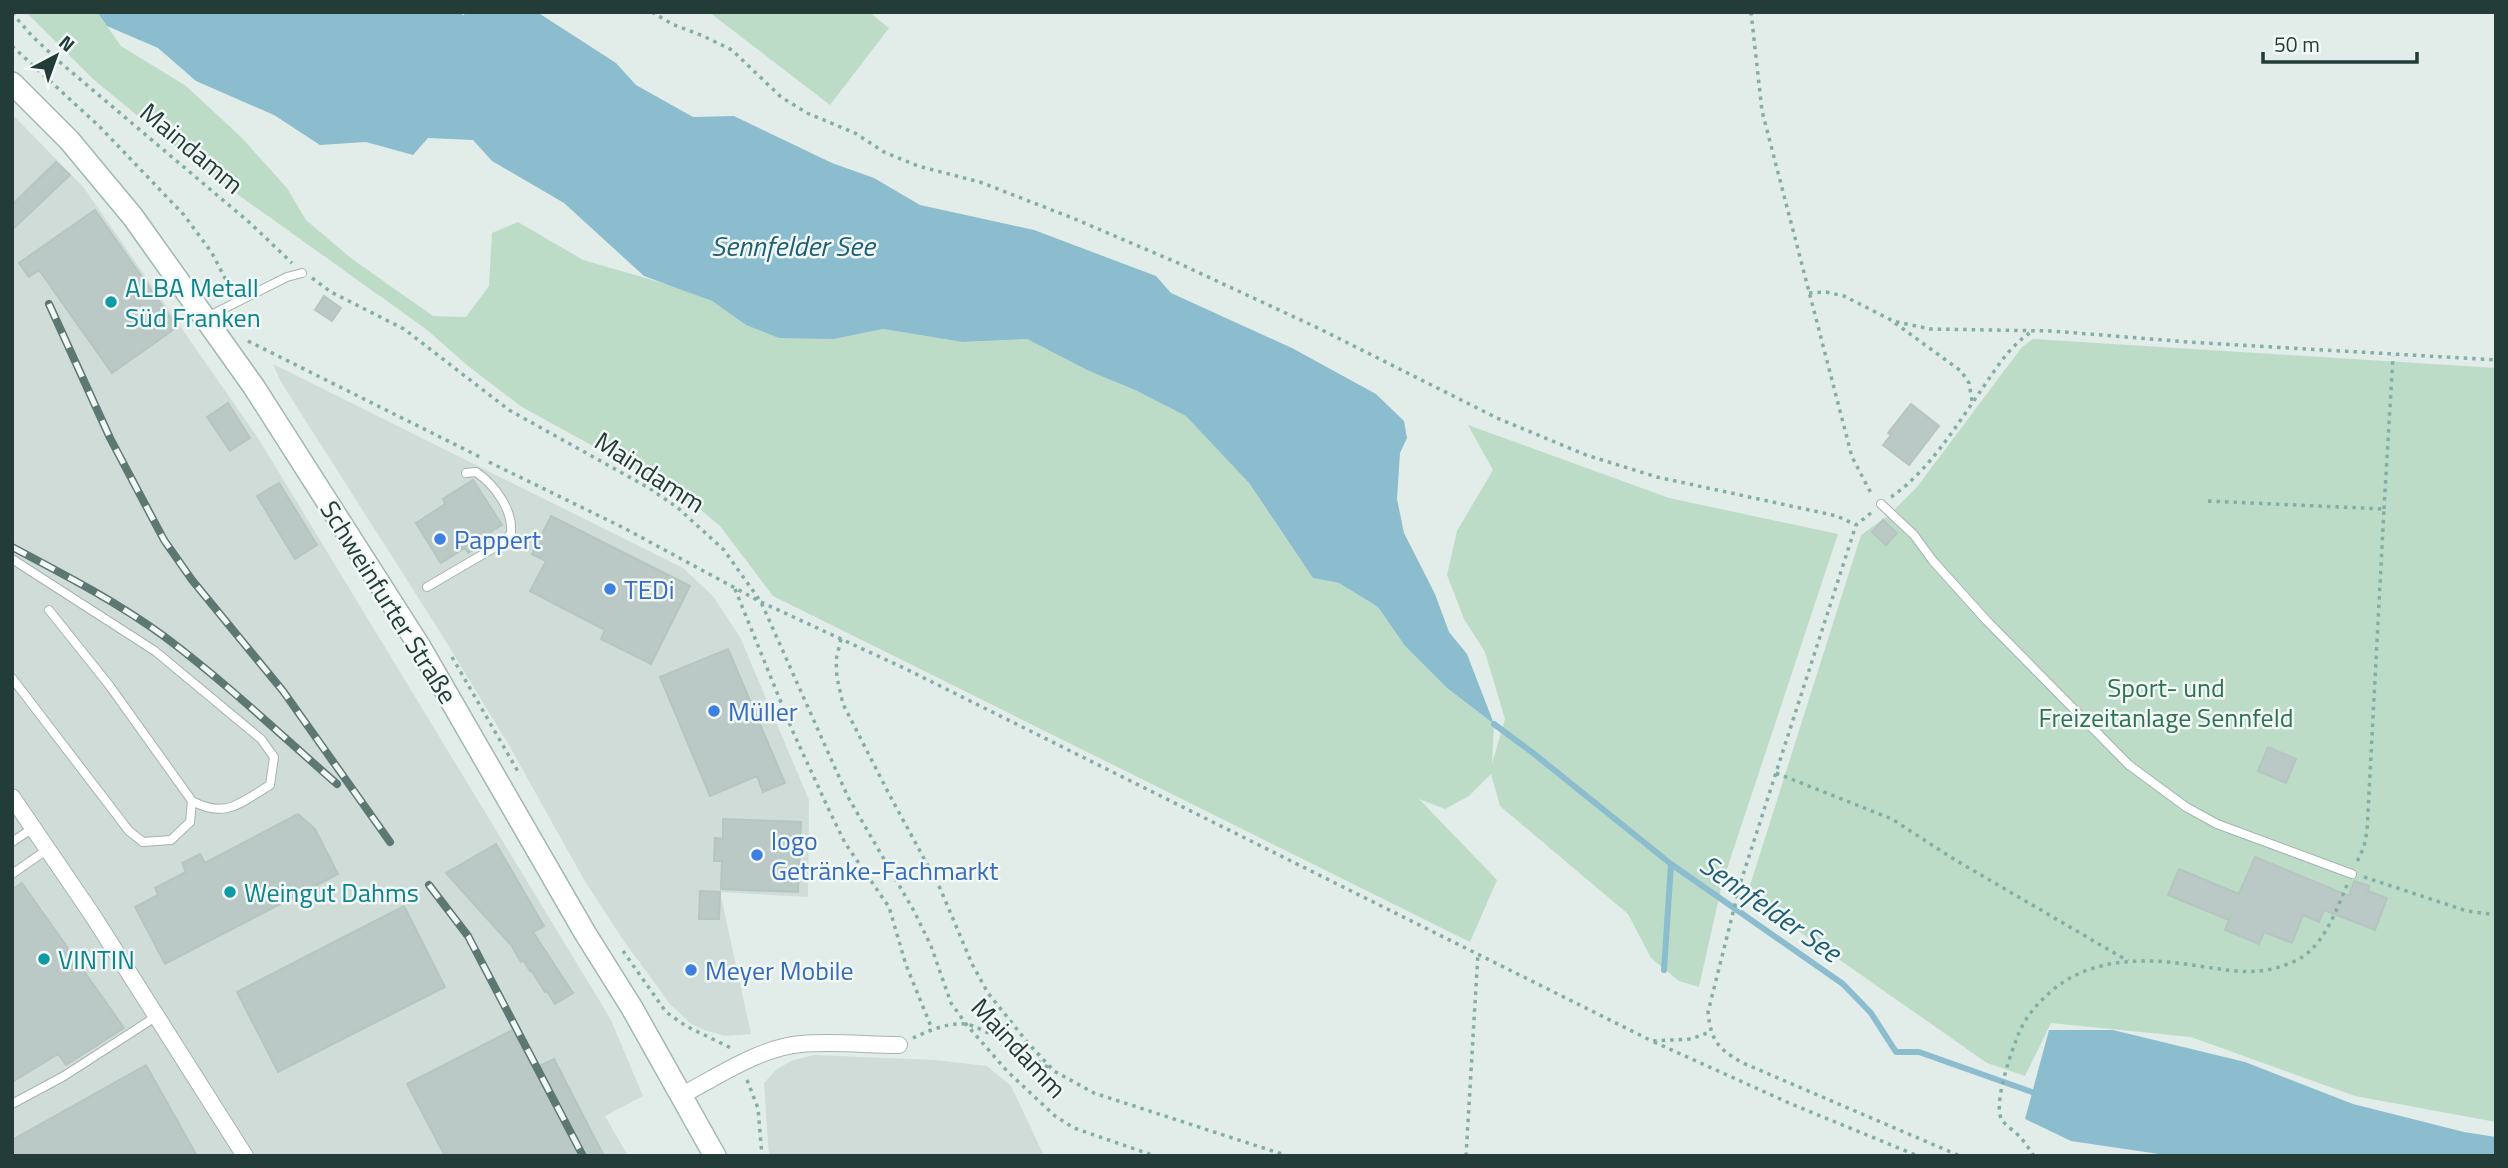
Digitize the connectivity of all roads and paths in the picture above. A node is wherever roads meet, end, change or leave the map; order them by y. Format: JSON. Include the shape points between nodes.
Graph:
{"nodes":[{"id":1,"x":652,"y":12,"type":"edge"},
{"id":2,"x":1751,"y":12,"type":"edge"},
{"id":3,"x":12,"y":13,"type":"edge"},
{"id":4,"x":12,"y":46,"type":"edge"},
{"id":5,"x":12,"y":82,"type":"edge"},
{"id":6,"x":302,"y":272,"type":"junction"},
{"id":7,"x":1809,"y":293,"type":"junction"},
{"id":8,"x":232,"y":303,"type":"junction"},
{"id":9,"x":206,"y":318,"type":"junction"},
{"id":10,"x":1893,"y":321,"type":"junction"},
{"id":11,"x":2031,"y":332,"type":"junction"},
{"id":12,"x":255,"y":351,"type":"dead end"},
{"id":13,"x":2393,"y":356,"type":"junction"},
{"id":14,"x":2496,"y":360,"type":"edge"},
{"id":15,"x":1972,"y":403,"type":"junction"},
{"id":16,"x":466,"y":473,"type":"dead end"},
{"id":17,"x":2208,"y":501,"type":"dead end"},
{"id":18,"x":1881,"y":504,"type":"junction"},
{"id":19,"x":2384,"y":509,"type":"junction"},
{"id":20,"x":1856,"y":525,"type":"junction"},
{"id":21,"x":12,"y":559,"type":"edge"},
{"id":22,"x":427,"y":587,"type":"dead end"},
{"id":23,"x":734,"y":587,"type":"junction"},
{"id":24,"x":761,"y":602,"type":"junction"},
{"id":25,"x":49,"y":610,"type":"dead end"},
{"id":26,"x":841,"y":639,"type":"junction"},
{"id":27,"x":447,"y":648,"type":"dead end"},
{"id":28,"x":12,"y":678,"type":"edge"},
{"id":29,"x":1776,"y":773,"type":"junction"},
{"id":30,"x":520,"y":775,"type":"dead end"},
{"id":31,"x":12,"y":797,"type":"edge"},
{"id":32,"x":191,"y":801,"type":"junction"},
{"id":33,"x":33,"y":828,"type":"junction"},
{"id":34,"x":12,"y":842,"type":"edge"},
{"id":35,"x":48,"y":849,"type":"junction"},
{"id":36,"x":12,"y":874,"type":"edge"},
{"id":37,"x":2352,"y":874,"type":"junction"},
{"id":38,"x":2496,"y":915,"type":"edge"},
{"id":39,"x":619,"y":945,"type":"dead end"},
{"id":40,"x":1478,"y":953,"type":"junction"},
{"id":41,"x":2128,"y":961,"type":"junction"},
{"id":42,"x":158,"y":1016,"type":"junction"},
{"id":43,"x":966,"y":1024,"type":"junction"},
{"id":44,"x":932,"y":1029,"type":"junction"},
{"id":45,"x":1710,"y":1032,"type":"junction"},
{"id":46,"x":1652,"y":1041,"type":"junction"},
{"id":47,"x":898,"y":1045,"type":"joint"},
{"id":48,"x":740,"y":1065,"type":"junction"},
{"id":49,"x":1054,"y":1070,"type":"junction"},
{"id":50,"x":682,"y":1095,"type":"junction"},
{"id":51,"x":12,"y":1104,"type":"edge"},
{"id":52,"x":245,"y":1156,"type":"edge"},
{"id":53,"x":715,"y":1156,"type":"edge"},
{"id":54,"x":762,"y":1156,"type":"edge"},
{"id":55,"x":1156,"y":1156,"type":"edge"},
{"id":56,"x":1288,"y":1156,"type":"edge"},
{"id":57,"x":1466,"y":1156,"type":"edge"},
{"id":58,"x":1918,"y":1156,"type":"edge"},
{"id":59,"x":1961,"y":1156,"type":"edge"},
{"id":60,"x":2034,"y":1156,"type":"edge"}],
"edges":[{"from":1,"to":20,"type":"path","via":[[732,50],[781,97],[884,152],[980,182],[1178,263],[1497,418],[1586,455],[1657,477],[1837,516]]},
{"from":2,"to":7,"type":"path","via":[[1762,111]]},
{"from":3,"to":6,"type":"path","name":"Maindamm","via":[[62,64]]},
{"from":4,"to":8,"type":"path","via":[[100,127],[184,215],[230,286]]},
{"from":5,"to":9,"type":"main road","name":"Schweinfurter Straße","via":[[104,181]]},
{"from":6,"to":8,"type":"lane"},
{"from":6,"to":24,"type":"path","name":"Maindamm","via":[[404,329],[509,410],[678,508],[724,550]]},
{"from":7,"to":10,"type":"path","via":[[1844,296]]},
{"from":7,"to":18,"type":"path","via":[[1852,457],[1868,491]]},
{"from":8,"to":9,"type":"lane"},
{"from":9,"to":50,"type":"main road","name":"Schweinfurter Straße","via":[[420,647]]},
{"from":10,"to":11,"type":"path","via":[[1930,329]]},
{"from":10,"to":15,"type":"path","via":[[1961,371],[1969,383]]},
{"from":11,"to":13,"type":"path"},
{"from":11,"to":15,"type":"path","via":[[2015,343]]},
{"from":12,"to":23,"type":"path","via":[[247,340]]},
{"from":13,"to":14,"type":"path"},
{"from":13,"to":19,"type":"path"},
{"from":15,"to":18,"type":"path","via":[[1919,472]]},
{"from":16,"to":22,"type":"lane","via":[[476,472],[489,480],[509,513],[511,533],[504,542]]},
{"from":17,"to":19,"type":"path"},
{"from":18,"to":20,"type":"path"},
{"from":18,"to":37,"type":"lane","via":[[1914,535],[1987,621],[2129,765],[2217,824]]},
{"from":19,"to":37,"type":"path","via":[[2367,831]]},
{"from":20,"to":29,"type":"path"},
{"from":21,"to":32,"type":"lane","via":[[155,650],[261,739],[274,757],[270,785],[234,806],[210,810]]},
{"from":23,"to":24,"type":"path"},
{"from":23,"to":44,"type":"path","via":[[829,810],[888,907]]},
{"from":24,"to":26,"type":"path"},
{"from":24,"to":43,"type":"path","name":"Maindamm","via":[[842,784],[914,911],[951,1003]]},
{"from":25,"to":32,"type":"lane"},
{"from":26,"to":40,"type":"path"},
{"from":26,"to":49,"type":"path","via":[[836,678],[860,739],[935,878],[988,993]]},
{"from":27,"to":30,"type":"path"},
{"from":28,"to":32,"type":"lane","via":[[129,831],[143,842],[171,840],[190,822]]},
{"from":29,"to":41,"type":"path","via":[[1892,819]]},
{"from":29,"to":45,"type":"path","via":[[1727,930],[1708,1012]]},
{"from":31,"to":33,"type":"street"},
{"from":33,"to":34,"type":"lane"},
{"from":33,"to":35,"type":"street"},
{"from":35,"to":36,"type":"lane"},
{"from":35,"to":42,"type":"street"},
{"from":37,"to":38,"type":"path","via":[[2467,911]]},
{"from":37,"to":41,"type":"path","via":[[2329,927],[2312,950],[2295,961],[2240,973]]},
{"from":39,"to":48,"type":"path","via":[[666,1012],[732,1048]]},
{"from":40,"to":46,"type":"path"},
{"from":40,"to":57,"type":"path"},
{"from":41,"to":60,"type":"path","via":[[2104,964],[2066,980],[2036,1004],[2020,1028],[1998,1113]]},
{"from":42,"to":51,"type":"lane"},
{"from":42,"to":52,"type":"street"},
{"from":43,"to":44,"type":"path"},
{"from":43,"to":49,"type":"path"},
{"from":43,"to":55,"type":"path","name":"Maindamm","via":[[1055,1116],[1074,1128]]},
{"from":44,"to":47,"type":"path"},
{"from":45,"to":46,"type":"path","via":[[1691,1039]]},
{"from":45,"to":59,"type":"path","via":[[1727,1054],[1743,1063]]},
{"from":46,"to":58,"type":"path"},
{"from":47,"to":48,"type":"street","via":[[800,1044]]},
{"from":48,"to":50,"type":"street"},
{"from":48,"to":54,"type":"path","via":[[758,1108]]},
{"from":49,"to":56,"type":"path","via":[[1094,1093]]},
{"from":50,"to":53,"type":"main road","name":"Schweinfurter Straße"}]}
